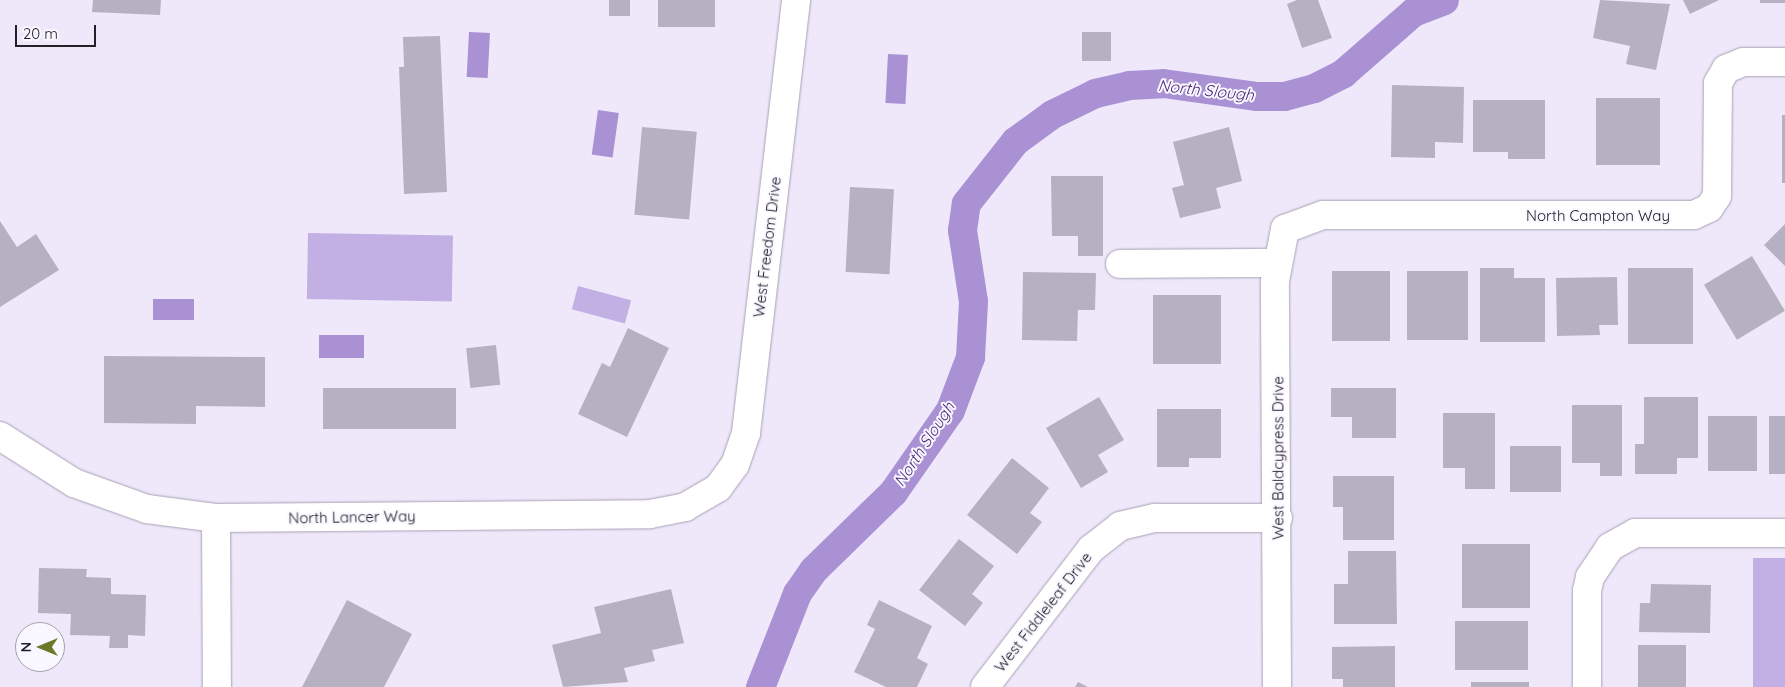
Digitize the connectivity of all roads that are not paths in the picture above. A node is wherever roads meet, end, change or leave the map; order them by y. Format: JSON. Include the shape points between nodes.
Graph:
{"nodes":[{"id":1,"x":796,"y":0,"type":"edge"},
{"id":2,"x":1785,"y":62,"type":"edge"},
{"id":3,"x":1285,"y":229,"type":"joint"},
{"id":4,"x":1278,"y":263,"type":"junction"},
{"id":5,"x":1120,"y":264,"type":"dead end"},
{"id":6,"x":0,"y":436,"type":"edge"},
{"id":7,"x":718,"y":488,"type":"joint"},
{"id":8,"x":216,"y":518,"type":"junction"},
{"id":9,"x":1278,"y":518,"type":"junction"},
{"id":10,"x":1785,"y":532,"type":"edge"},
{"id":11,"x":217,"y":687,"type":"edge"},
{"id":12,"x":985,"y":687,"type":"edge"},
{"id":13,"x":1277,"y":687,"type":"edge"},
{"id":14,"x":1588,"y":687,"type":"edge"}],
"edges":[{"from":1,"to":7,"type":"street","name":"West Freedom Drive","via":[[746,433],[735,465]]},
{"from":2,"to":3,"type":"street","name":"North Campton Way","via":[[1743,62],[1726,69],[1718,83],[1717,196],[1709,208],[1694,215],[1324,215]]},
{"from":3,"to":4,"type":"street","name":"West Baldcypress Drive"},
{"from":4,"to":5,"type":"street"},
{"from":4,"to":9,"type":"street","name":"West Baldcypress Drive"},
{"from":6,"to":8,"type":"street","name":"North Lancer Way","via":[[74,483],[147,509]]},
{"from":7,"to":8,"type":"street","name":"North Lancer Way","via":[[685,507],[650,514]]},
{"from":8,"to":11,"type":"street"},
{"from":9,"to":12,"type":"street","name":"West Fiddleleaf Drive","via":[[1155,518],[1120,526],[1091,549]]},
{"from":9,"to":13,"type":"street","name":"West Baldcypress Drive"},
{"from":10,"to":14,"type":"street","via":[[1635,532],[1610,547],[1590,577],[1587,591]]}]}
